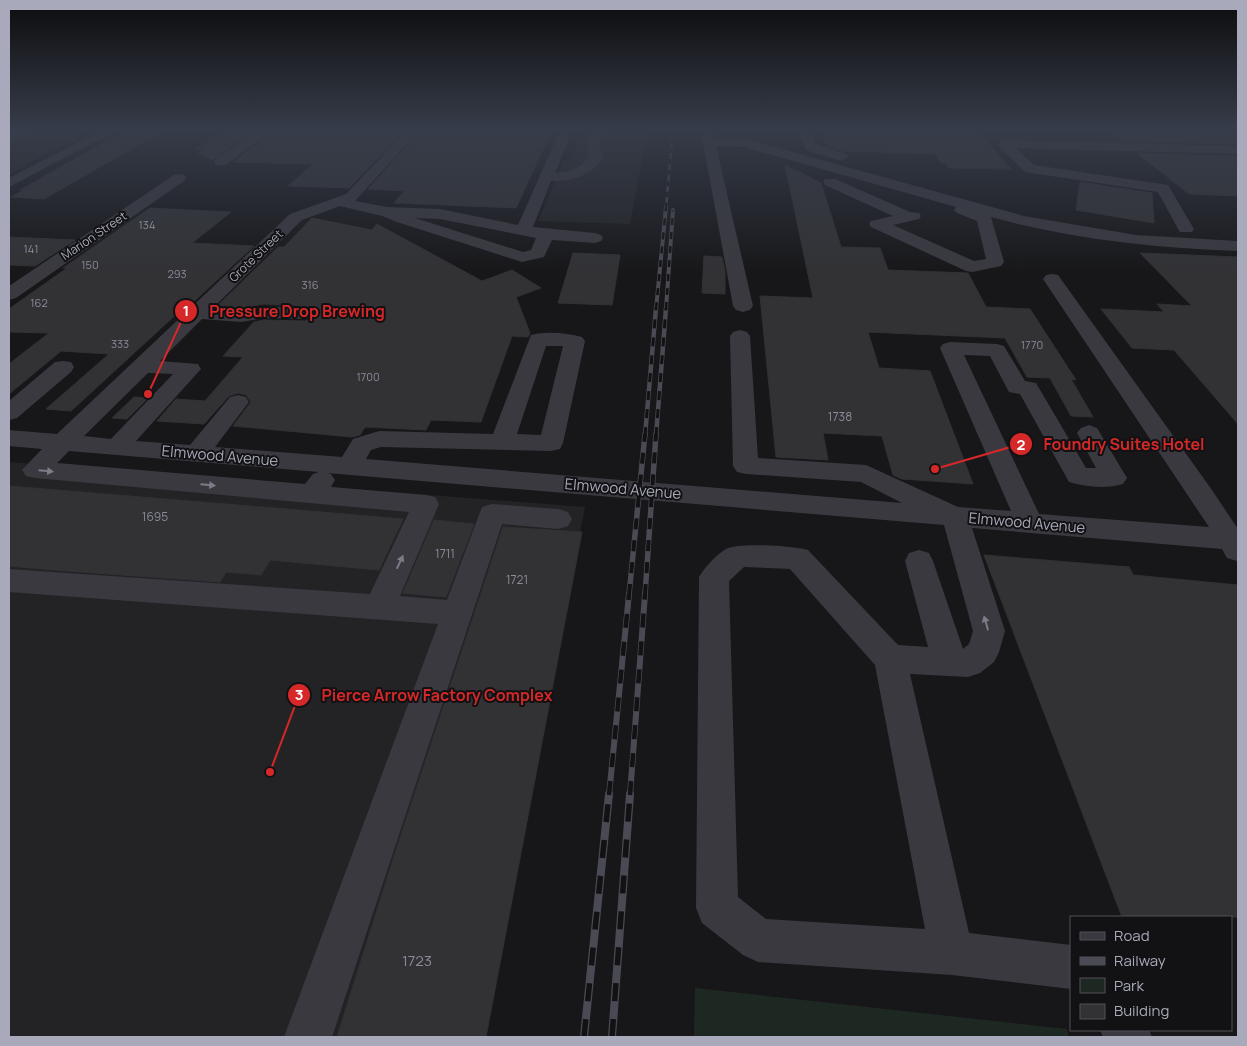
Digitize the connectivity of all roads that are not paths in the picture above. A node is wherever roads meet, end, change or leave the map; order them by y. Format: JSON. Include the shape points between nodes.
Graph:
{"nodes":[{"id":1,"x":370,"y":177,"type":"edge"},
{"id":2,"x":546,"y":177,"type":"joint"},
{"id":3,"x":551,"y":177,"type":"edge"},
{"id":4,"x":717,"y":177,"type":"edge"},
{"id":5,"x":819,"y":177,"type":"edge"},
{"id":6,"x":859,"y":177,"type":"edge"},
{"id":7,"x":907,"y":177,"type":"edge"},
{"id":8,"x":1084,"y":177,"type":"edge"},
{"id":9,"x":1138,"y":177,"type":"edge"},
{"id":10,"x":178,"y":178,"type":"dead end"},
{"id":11,"x":1147,"y":186,"type":"junction"},
{"id":12,"x":985,"y":195,"type":"dead end"},
{"id":13,"x":341,"y":202,"type":"junction"},
{"id":14,"x":962,"y":206,"type":"junction"},
{"id":15,"x":387,"y":212,"type":"junction"},
{"id":16,"x":908,"y":216,"type":"junction"},
{"id":17,"x":1157,"y":226,"type":"dead end"},
{"id":18,"x":1186,"y":229,"type":"junction"},
{"id":19,"x":523,"y":230,"type":"junction"},
{"id":20,"x":1238,"y":232,"type":"edge"},
{"id":21,"x":546,"y":235,"type":"junction"},
{"id":22,"x":595,"y":238,"type":"dead end"},
{"id":23,"x":1238,"y":246,"type":"edge"},
{"id":24,"x":1052,"y":279,"type":"dead end"},
{"id":25,"x":9,"y":294,"type":"edge"},
{"id":26,"x":743,"y":306,"type":"dead end"},
{"id":27,"x":196,"y":313,"type":"junction"},
{"id":28,"x":305,"y":313,"type":"dead end"},
{"id":29,"x":740,"y":336,"type":"dead end"},
{"id":30,"x":142,"y":366,"type":"junction"},
{"id":31,"x":63,"y":367,"type":"dead end"},
{"id":32,"x":238,"y":402,"type":"dead end"},
{"id":33,"x":9,"y":413,"type":"edge"},
{"id":34,"x":1089,"y":433,"type":"dead end"},
{"id":35,"x":9,"y":438,"type":"edge"},
{"id":36,"x":502,"y":441,"type":"junction"},
{"id":37,"x":62,"y":443,"type":"junction"},
{"id":38,"x":116,"y":448,"type":"junction"},
{"id":39,"x":196,"y":454,"type":"junction"},
{"id":40,"x":340,"y":467,"type":"junction"},
{"id":41,"x":312,"y":494,"type":"junction"},
{"id":42,"x":955,"y":517,"type":"junction"},
{"id":43,"x":558,"y":520,"type":"dead end"},
{"id":44,"x":1030,"y":523,"type":"junction"},
{"id":45,"x":1236,"y":544,"type":"edge"},
{"id":46,"x":919,"y":562,"type":"dead end"},
{"id":47,"x":9,"y":580,"type":"edge"},
{"id":48,"x":380,"y":606,"type":"junction"},
{"id":49,"x":457,"y":613,"type":"junction"},
{"id":50,"x":890,"y":659,"type":"junction"},
{"id":51,"x":959,"y":663,"type":"junction"},
{"id":52,"x":952,"y":953,"type":"junction"},
{"id":53,"x":1070,"y":968,"type":"edge"},
{"id":54,"x":308,"y":1037,"type":"edge"}],
"edges":[{"from":1,"to":13,"type":"street","name":"Grote Street","via":[[351,197]]},
{"from":2,"to":3,"type":"street"},
{"from":2,"to":19,"type":"street"},
{"from":4,"to":26,"type":"street"},
{"from":5,"to":16,"type":"street"},
{"from":6,"to":14,"type":"street"},
{"from":7,"to":12,"type":"street"},
{"from":8,"to":11,"type":"street"},
{"from":9,"to":11,"type":"street"},
{"from":10,"to":25,"type":"street","name":"Marion Street"},
{"from":11,"to":18,"type":"street","via":[[1163,188]]},
{"from":13,"to":15,"type":"street"},
{"from":13,"to":27,"type":"street","name":"Grote Street","via":[[296,217]]},
{"from":14,"to":16,"type":"street"},
{"from":14,"to":16,"type":"street","via":[[984,218],[995,262],[972,267],[877,224]]},
{"from":14,"to":23,"type":"street","via":[[1023,221],[1136,240]]},
{"from":15,"to":19,"type":"street","via":[[440,214]]},
{"from":15,"to":21,"type":"street","via":[[522,257],[538,253]]},
{"from":17,"to":18,"type":"street"},
{"from":18,"to":20,"type":"street"},
{"from":19,"to":21,"type":"street"},
{"from":21,"to":22,"type":"street"},
{"from":24,"to":45,"type":"street"},
{"from":27,"to":28,"type":"street","via":[[241,316],[264,312]]},
{"from":27,"to":30,"type":"street","name":"Grote Street"},
{"from":29,"to":42,"type":"street","via":[[746,466],[866,474]]},
{"from":30,"to":37,"type":"street","name":"Grote Street"},
{"from":30,"to":38,"type":"street","via":[[190,369]]},
{"from":31,"to":33,"type":"street"},
{"from":32,"to":39,"type":"street"},
{"from":34,"to":44,"type":"street","via":[[1114,478],[1078,476],[1028,388],[1017,387],[997,350],[950,348]]},
{"from":35,"to":37,"type":"street","name":"Elmwood Avenue"},
{"from":36,"to":36,"type":"street","via":[[551,443],[575,341],[538,339]]},
{"from":36,"to":40,"type":"street","via":[[379,439],[362,446]]},
{"from":37,"to":38,"type":"street","name":"Elmwood Avenue"},
{"from":37,"to":41,"type":"street","name":"Grote Street","one_way":true,"via":[[35,470]]},
{"from":38,"to":39,"type":"street","name":"Elmwood Avenue"},
{"from":39,"to":40,"type":"street","name":"Elmwood Avenue"},
{"from":40,"to":41,"type":"street"},
{"from":40,"to":42,"type":"street","name":"Elmwood Avenue"},
{"from":48,"to":41,"type":"street","one_way":true,"via":[[426,504]]},
{"from":42,"to":44,"type":"street","name":"Elmwood Avenue"},
{"from":51,"to":42,"type":"street","one_way":true,"via":[[983,652],[989,631]]},
{"from":43,"to":49,"type":"street","via":[[492,514]]},
{"from":44,"to":45,"type":"street","name":"Elmwood Avenue"},
{"from":46,"to":51,"type":"street"},
{"from":47,"to":48,"type":"street"},
{"from":48,"to":49,"type":"street"},
{"from":49,"to":54,"type":"street"},
{"from":50,"to":51,"type":"street"},
{"from":50,"to":52,"type":"street"},
{"from":50,"to":52,"type":"street","via":[[798,558],[736,556],[714,577],[717,908],[758,940]]},
{"from":52,"to":53,"type":"street"}]}
